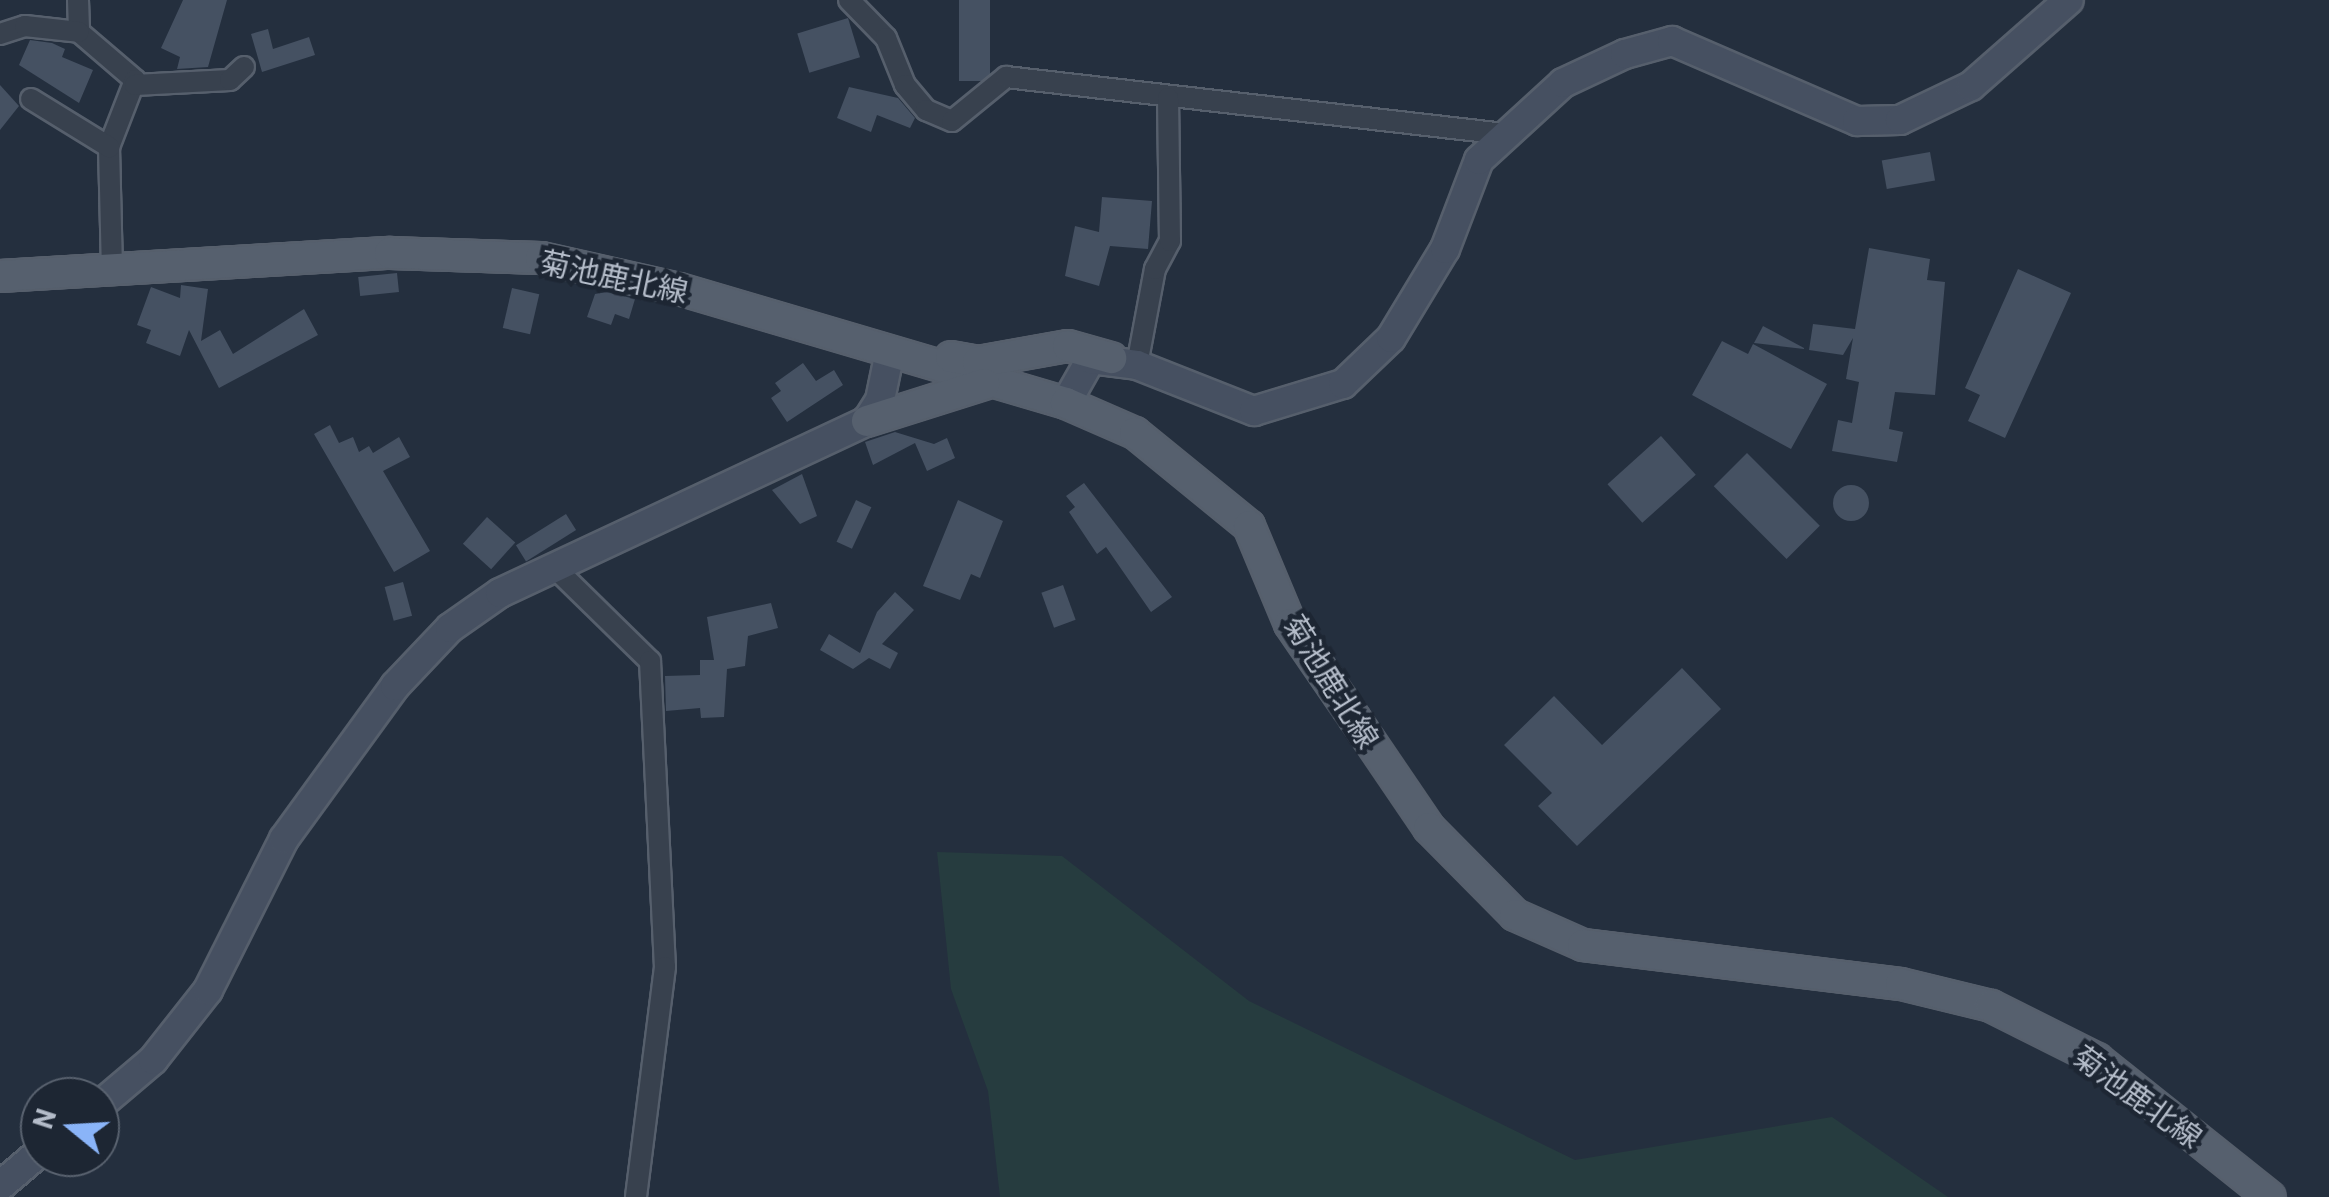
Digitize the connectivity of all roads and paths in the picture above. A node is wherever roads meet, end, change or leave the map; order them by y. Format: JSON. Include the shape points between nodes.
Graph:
{"nodes":[{"id":1,"x":78,"y":0,"type":"edge"},
{"id":2,"x":850,"y":0,"type":"edge"},
{"id":3,"x":2069,"y":0,"type":"edge"},
{"id":4,"x":79,"y":32,"type":"junction"},
{"id":5,"x":0,"y":34,"type":"edge"},
{"id":6,"x":244,"y":68,"type":"dead end"},
{"id":7,"x":135,"y":85,"type":"junction"},
{"id":8,"x":30,"y":98,"type":"dead end"},
{"id":9,"x":1168,"y":98,"type":"junction"},
{"id":10,"x":1505,"y":134,"type":"junction"},
{"id":11,"x":109,"y":147,"type":"junction"},
{"id":12,"x":112,"y":270,"type":"junction"},
{"id":13,"x":0,"y":276,"type":"edge"},
{"id":14,"x":876,"y":352,"type":"junction"},
{"id":15,"x":1124,"y":362,"type":"junction"},
{"id":16,"x":996,"y":383,"type":"junction"},
{"id":17,"x":1066,"y":403,"type":"junction"},
{"id":18,"x":866,"y":421,"type":"junction"},
{"id":19,"x":555,"y":568,"type":"junction"},
{"id":20,"x":120,"y":1088,"type":"edge"},
{"id":21,"x":20,"y":1169,"type":"edge"},
{"id":22,"x":0,"y":1186,"type":"edge"},
{"id":23,"x":636,"y":1197,"type":"edge"},
{"id":24,"x":2270,"y":1197,"type":"edge"}],
"edges":[{"from":1,"to":4,"type":"street"},
{"from":2,"to":9,"type":"street","via":[[886,38],[916,98],[952,121],[1006,78]]},
{"from":3,"to":10,"type":"street","via":[[1971,86],[1900,120],[1856,121],[1672,41],[1563,83]]},
{"from":4,"to":5,"type":"street","via":[[25,26]]},
{"from":4,"to":7,"type":"street","via":[[125,65]]},
{"from":6,"to":7,"type":"street","via":[[230,80]]},
{"from":7,"to":11,"type":"street"},
{"from":8,"to":11,"type":"street"},
{"from":9,"to":10,"type":"street"},
{"from":9,"to":15,"type":"street","via":[[1170,241]]},
{"from":10,"to":15,"type":"street","via":[[1479,160],[1445,249],[1391,338],[1344,384],[1254,411]]},
{"from":11,"to":12,"type":"street"},
{"from":12,"to":13,"type":"main road","name":"菊池鹿北線"},
{"from":12,"to":14,"type":"main road","name":"菊池鹿北線","via":[[390,254],[540,258],[679,288]]},
{"from":14,"to":15,"type":"main road","via":[[978,362],[1068,346]]},
{"from":14,"to":16,"type":"main road","name":"菊池鹿北線"},
{"from":14,"to":18,"type":"street","via":[[880,400]]},
{"from":15,"to":17,"type":"street","via":[[1080,367]]},
{"from":16,"to":17,"type":"main road","name":"菊池鹿北線"},
{"from":16,"to":18,"type":"main road","via":[[926,396]]},
{"from":17,"to":24,"type":"main road","name":"菊池鹿北線","via":[[1135,433],[1248,526],[1290,624],[1354,720],[1429,828],[1515,915],[1583,944],[1901,984],[1991,1006],[2097,1058]]},
{"from":18,"to":19,"type":"street"},
{"from":19,"to":20,"type":"street","via":[[450,628],[395,686],[284,839],[208,990],[154,1060]]},
{"from":19,"to":23,"type":"street","via":[[650,660],[665,966]]},
{"from":21,"to":22,"type":"street"}]}
